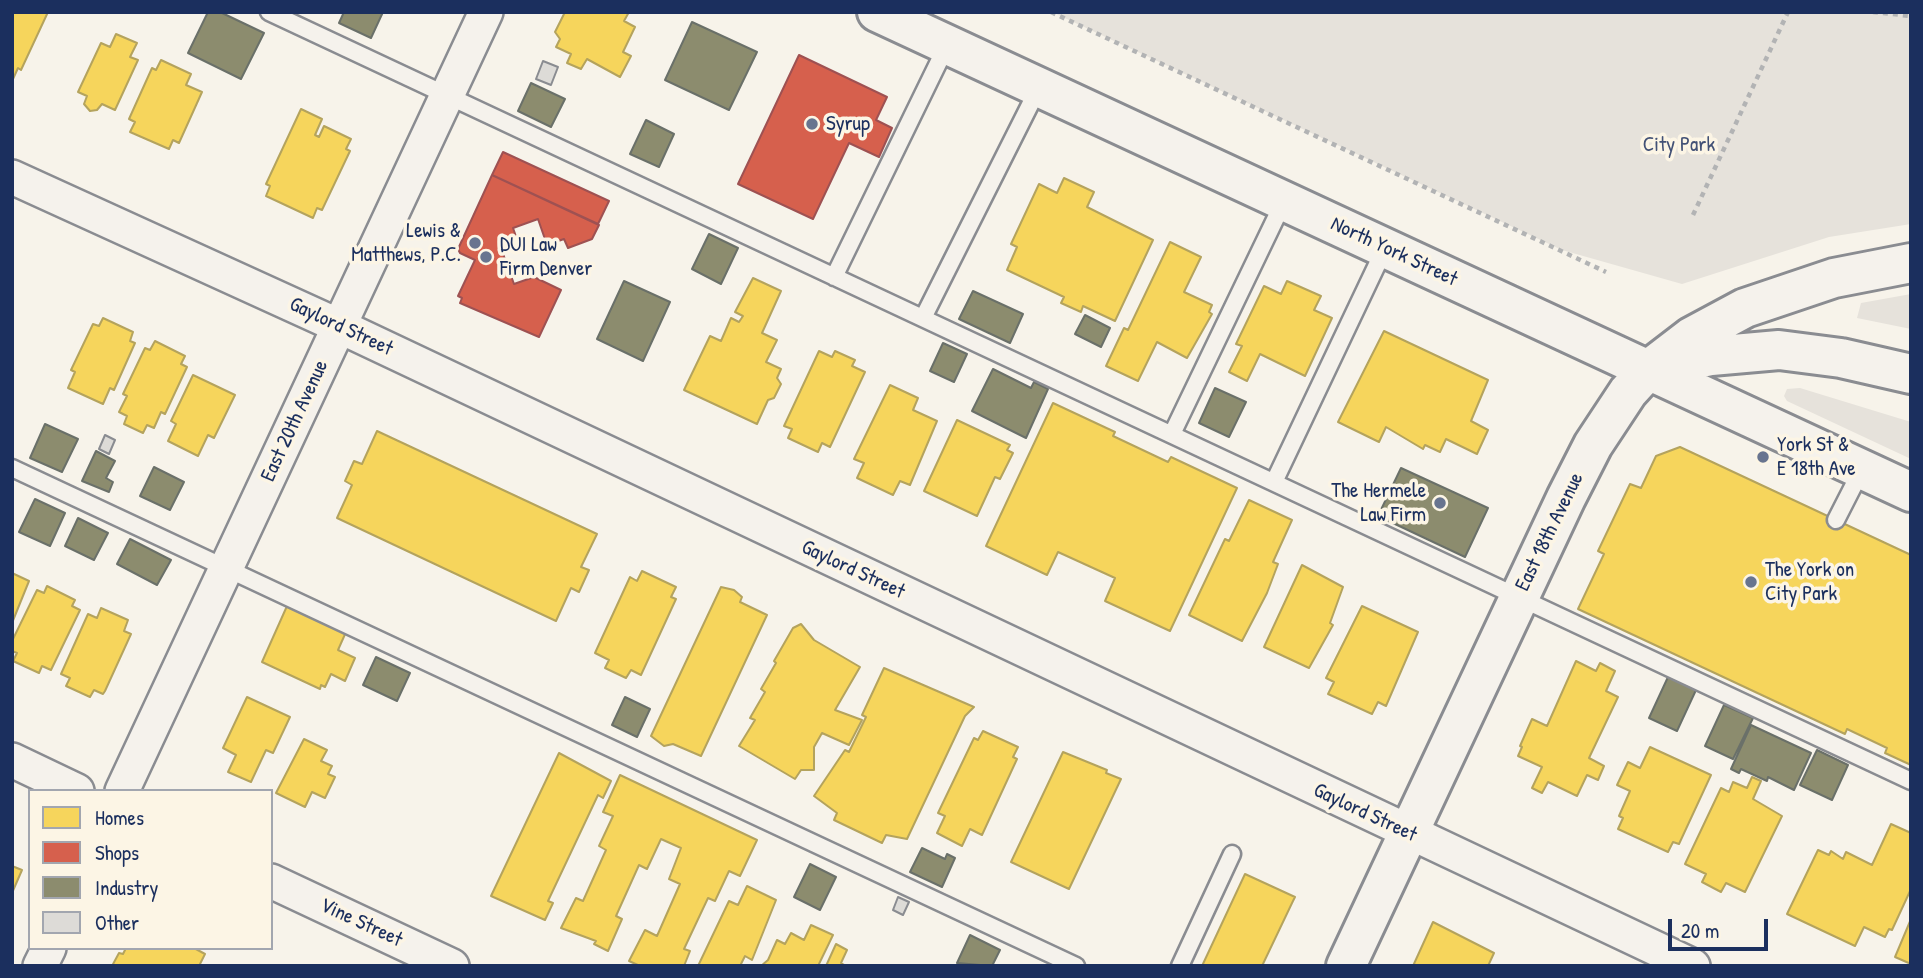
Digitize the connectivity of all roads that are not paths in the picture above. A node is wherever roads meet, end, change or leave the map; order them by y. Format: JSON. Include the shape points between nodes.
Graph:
{"nodes":[{"id":1,"x":269,"y":12,"type":"edge"},
{"id":2,"x":486,"y":12,"type":"edge"},
{"id":3,"x":877,"y":12,"type":"edge"},
{"id":4,"x":947,"y":45,"type":"junction"},
{"id":5,"x":1039,"y":87,"type":"junction"},
{"id":6,"x":447,"y":96,"type":"junction"},
{"id":7,"x":12,"y":177,"type":"edge"},
{"id":8,"x":1284,"y":201,"type":"junction"},
{"id":9,"x":1385,"y":248,"type":"junction"},
{"id":10,"x":1911,"y":262,"type":"edge"},
{"id":11,"x":834,"y":276,"type":"junction"},
{"id":12,"x":923,"y":318,"type":"junction"},
{"id":13,"x":339,"y":326,"type":"junction"},
{"id":14,"x":1648,"y":370,"type":"junction"},
{"id":15,"x":1911,"y":374,"type":"edge"},
{"id":16,"x":1171,"y":434,"type":"junction"},
{"id":17,"x":12,"y":468,"type":"edge"},
{"id":18,"x":1862,"y":469,"type":"junction"},
{"id":19,"x":1274,"y":482,"type":"junction"},
{"id":20,"x":1911,"y":492,"type":"edge"},
{"id":21,"x":1836,"y":520,"type":"dead end"},
{"id":22,"x":226,"y":568,"type":"junction"},
{"id":23,"x":1519,"y":596,"type":"junction"},
{"id":24,"x":12,"y":760,"type":"edge"},
{"id":25,"x":1911,"y":781,"type":"edge"},
{"id":26,"x":73,"y":789,"type":"edge"},
{"id":27,"x":123,"y":789,"type":"edge"},
{"id":28,"x":1408,"y":834,"type":"junction"},
{"id":29,"x":1232,"y":854,"type":"dead end"},
{"id":30,"x":273,"y":882,"type":"edge"},
{"id":31,"x":47,"y":950,"type":"edge"},
{"id":32,"x":40,"y":966,"type":"edge"},
{"id":33,"x":452,"y":966,"type":"edge"},
{"id":34,"x":1076,"y":966,"type":"edge"},
{"id":35,"x":1180,"y":966,"type":"edge"},
{"id":36,"x":1346,"y":966,"type":"edge"},
{"id":37,"x":1693,"y":966,"type":"edge"}],
"edges":[{"from":1,"to":6,"type":"lane"},
{"from":2,"to":6,"type":"street","name":"East 20th Avenue"},
{"from":3,"to":4,"type":"main road","name":"North York Street"},
{"from":4,"to":5,"type":"main road","name":"North York Street"},
{"from":4,"to":11,"type":"lane"},
{"from":5,"to":8,"type":"main road","name":"North York Street"},
{"from":5,"to":12,"type":"lane"},
{"from":6,"to":11,"type":"lane"},
{"from":6,"to":13,"type":"street","name":"East 20th Avenue"},
{"from":7,"to":13,"type":"street","name":"Gaylord Street"},
{"from":8,"to":9,"type":"main road","name":"North York Street"},
{"from":8,"to":16,"type":"lane"},
{"from":9,"to":14,"type":"main road","name":"North York Street"},
{"from":9,"to":19,"type":"lane"},
{"from":10,"to":14,"type":"main road","name":"East 18th Avenue","via":[[1764,300],[1703,330]]},
{"from":11,"to":12,"type":"lane"},
{"from":12,"to":16,"type":"lane"},
{"from":13,"to":22,"type":"street","name":"East 20th Avenue"},
{"from":13,"to":28,"type":"street","name":"Gaylord Street"},
{"from":14,"to":15,"type":"main road","via":[[1711,356],[1779,350]]},
{"from":14,"to":18,"type":"main road","name":"North York Street"},
{"from":14,"to":23,"type":"main road","name":"East 18th Avenue","via":[[1617,406],[1589,452]]},
{"from":16,"to":19,"type":"lane"},
{"from":17,"to":22,"type":"lane"},
{"from":18,"to":20,"type":"main road","name":"North York Street"},
{"from":18,"to":21,"type":"lane"},
{"from":19,"to":23,"type":"lane"},
{"from":22,"to":27,"type":"street","name":"East 20th Avenue"},
{"from":22,"to":34,"type":"lane"},
{"from":23,"to":25,"type":"lane","via":[[1757,700]]},
{"from":23,"to":28,"type":"main road","name":"East 18th Avenue"},
{"from":24,"to":26,"type":"street"},
{"from":28,"to":36,"type":"main road","name":"East 18th Avenue"},
{"from":28,"to":37,"type":"street","name":"Gaylord Street"},
{"from":29,"to":35,"type":"lane"},
{"from":30,"to":33,"type":"street","name":"Vine Street"},
{"from":31,"to":32,"type":"street"}]}
